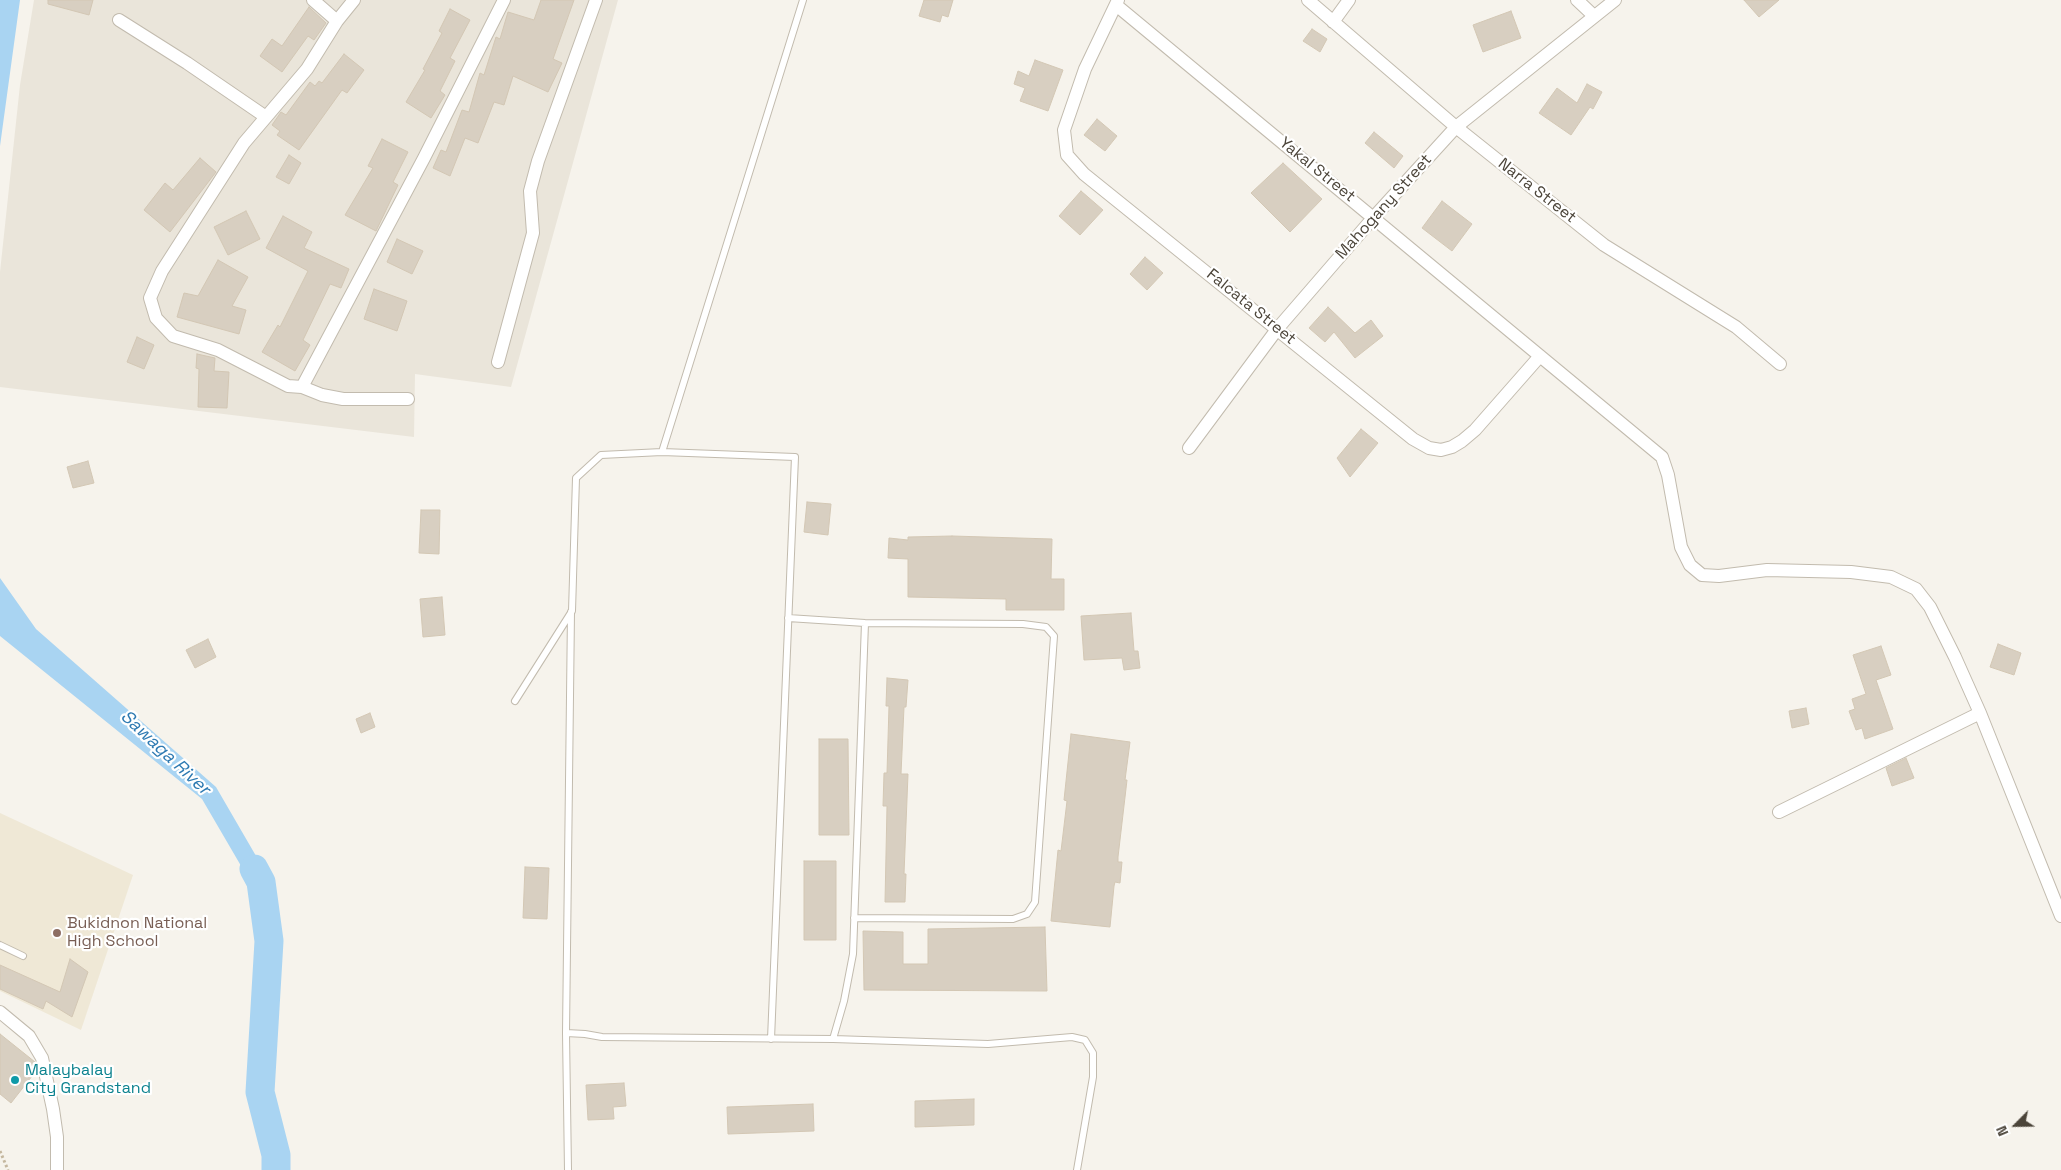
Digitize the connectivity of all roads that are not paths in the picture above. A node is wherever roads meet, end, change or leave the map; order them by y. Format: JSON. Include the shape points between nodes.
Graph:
{"nodes":[{"id":1,"x":313,"y":0,"type":"edge"},
{"id":2,"x":354,"y":0,"type":"edge"},
{"id":3,"x":504,"y":0,"type":"edge"},
{"id":4,"x":596,"y":0,"type":"edge"},
{"id":5,"x":803,"y":0,"type":"edge"},
{"id":6,"x":1308,"y":0,"type":"edge"},
{"id":7,"x":1349,"y":0,"type":"edge"},
{"id":8,"x":1577,"y":0,"type":"edge"},
{"id":9,"x":1614,"y":0,"type":"edge"},
{"id":10,"x":1117,"y":2,"type":"edge"},
{"id":11,"x":1594,"y":16,"type":"junction"},
{"id":12,"x":119,"y":20,"type":"dead end"},
{"id":13,"x":337,"y":21,"type":"junction"},
{"id":14,"x":1333,"y":22,"type":"junction"},
{"id":15,"x":266,"y":117,"type":"junction"},
{"id":16,"x":1456,"y":127,"type":"junction"},
{"id":17,"x":1374,"y":217,"type":"junction"},
{"id":18,"x":1278,"y":328,"type":"junction"},
{"id":19,"x":1540,"y":356,"type":"junction"},
{"id":20,"x":498,"y":362,"type":"dead end"},
{"id":21,"x":1780,"y":364,"type":"dead end"},
{"id":22,"x":302,"y":388,"type":"junction"},
{"id":23,"x":408,"y":399,"type":"dead end"},
{"id":24,"x":1189,"y":448,"type":"dead end"},
{"id":25,"x":662,"y":452,"type":"junction"},
{"id":26,"x":572,"y":611,"type":"junction"},
{"id":27,"x":788,"y":618,"type":"junction"},
{"id":28,"x":865,"y":623,"type":"junction"},
{"id":29,"x":515,"y":701,"type":"dead end"},
{"id":30,"x":1980,"y":713,"type":"junction"},
{"id":31,"x":1779,"y":812,"type":"dead end"},
{"id":32,"x":2061,"y":916,"type":"edge"},
{"id":33,"x":854,"y":918,"type":"junction"},
{"id":34,"x":0,"y":945,"type":"edge"},
{"id":35,"x":23,"y":956,"type":"dead end"},
{"id":36,"x":0,"y":1012,"type":"edge"},
{"id":37,"x":566,"y":1033,"type":"junction"},
{"id":38,"x":771,"y":1038,"type":"junction"},
{"id":39,"x":833,"y":1039,"type":"junction"},
{"id":40,"x":57,"y":1170,"type":"edge"},
{"id":41,"x":568,"y":1170,"type":"edge"},
{"id":42,"x":1077,"y":1170,"type":"edge"}],
"edges":[{"from":1,"to":13,"type":"street"},
{"from":2,"to":13,"type":"street"},
{"from":3,"to":22,"type":"street"},
{"from":4,"to":20,"type":"street","via":[[538,161],[530,191],[532,233]]},
{"from":5,"to":25,"type":"lane"},
{"from":6,"to":14,"type":"street","name":"Narra Street"},
{"from":7,"to":14,"type":"street"},
{"from":8,"to":11,"type":"street"},
{"from":9,"to":11,"type":"street","name":"Mahogany Street"},
{"from":10,"to":17,"type":"street","name":"Yakal Street"},
{"from":10,"to":18,"type":"street","name":"Falcata Street","via":[[1085,69],[1064,130],[1067,155],[1084,174]]},
{"from":11,"to":16,"type":"street","name":"Mahogany Street"},
{"from":12,"to":15,"type":"street"},
{"from":13,"to":15,"type":"street","via":[[307,69]]},
{"from":14,"to":16,"type":"street","name":"Narra Street"},
{"from":15,"to":22,"type":"street","via":[[223,175],[162,271],[150,298],[156,318],[173,336],[218,350],[288,386]]},
{"from":16,"to":17,"type":"street","name":"Mahogany Street"},
{"from":16,"to":21,"type":"street","name":"Narra Street","via":[[1604,245],[1736,327]]},
{"from":17,"to":18,"type":"street","name":"Mahogany Street"},
{"from":17,"to":19,"type":"street","name":"Yakal Street"},
{"from":18,"to":19,"type":"street","name":"Falcata Street","via":[[1413,439],[1429,448],[1441,450],[1457,444],[1475,430]]},
{"from":18,"to":24,"type":"street","name":"Mahogany Street"},
{"from":19,"to":30,"type":"street","name":"Yakal Street","via":[[1662,457],[1681,547],[1690,565],[1702,575],[1767,570],[1851,572],[1891,577],[1916,589],[1930,607]]},
{"from":22,"to":23,"type":"street","via":[[343,399]]},
{"from":25,"to":26,"type":"lane","via":[[601,455],[576,478]]},
{"from":25,"to":27,"type":"lane","via":[[795,457]]},
{"from":26,"to":29,"type":"lane"},
{"from":26,"to":37,"type":"lane"},
{"from":27,"to":28,"type":"lane"},
{"from":27,"to":38,"type":"lane"},
{"from":28,"to":33,"type":"lane"},
{"from":28,"to":33,"type":"lane","via":[[1023,624],[1046,627],[1054,636],[1035,902],[1027,914],[1013,919]]},
{"from":30,"to":31,"type":"street"},
{"from":30,"to":32,"type":"street"},
{"from":33,"to":39,"type":"lane","via":[[853,954]]},
{"from":34,"to":35,"type":"lane"},
{"from":36,"to":40,"type":"street","via":[[28,1036],[42,1058],[57,1137]]},
{"from":37,"to":38,"type":"lane","via":[[602,1038]]},
{"from":37,"to":41,"type":"lane"},
{"from":38,"to":39,"type":"lane"},
{"from":39,"to":42,"type":"lane","via":[[988,1044],[1072,1037],[1085,1040],[1093,1053],[1093,1077]]}]}
